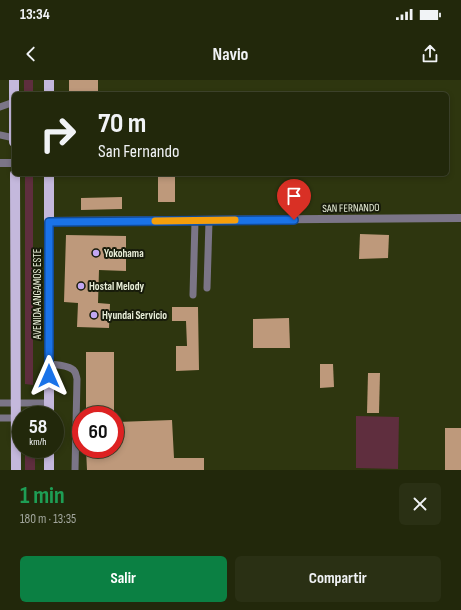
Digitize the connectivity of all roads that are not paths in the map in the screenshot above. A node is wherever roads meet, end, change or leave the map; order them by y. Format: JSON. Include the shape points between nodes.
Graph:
{"nodes":[{"id":1,"x":14,"y":80,"type":"edge"},
{"id":2,"x":49,"y":80,"type":"edge"},
{"id":3,"x":14,"y":92,"type":"edge"},
{"id":4,"x":49,"y":92,"type":"edge"},
{"id":5,"x":12,"y":103,"type":"edge"},
{"id":6,"x":0,"y":106,"type":"edge"},
{"id":7,"x":0,"y":135,"type":"edge"},
{"id":8,"x":12,"y":138,"type":"edge"},
{"id":9,"x":0,"y":163,"type":"edge"},
{"id":10,"x":12,"y":163,"type":"edge"},
{"id":11,"x":15,"y":176,"type":"edge"},
{"id":12,"x":48,"y":176,"type":"edge"},
{"id":13,"x":461,"y":218,"type":"edge"},
{"id":14,"x":195,"y":220,"type":"junction"},
{"id":15,"x":209,"y":220,"type":"junction"},
{"id":16,"x":49,"y":222,"type":"junction"},
{"id":17,"x":207,"y":288,"type":"dead end"},
{"id":18,"x":193,"y":295,"type":"dead end"},
{"id":19,"x":49,"y":364,"type":"junction"},
{"id":20,"x":0,"y":403,"type":"edge"},
{"id":21,"x":16,"y":403,"type":"junction"},
{"id":22,"x":49,"y":403,"type":"joint"},
{"id":23,"x":17,"y":406,"type":"edge"},
{"id":24,"x":0,"y":418,"type":"edge"},
{"id":25,"x":12,"y":418,"type":"edge"},
{"id":26,"x":17,"y":458,"type":"edge"},
{"id":27,"x":49,"y":458,"type":"edge"},
{"id":28,"x":16,"y":470,"type":"edge"},
{"id":29,"x":49,"y":470,"type":"edge"},
{"id":30,"x":75,"y":470,"type":"edge"}],
"edges":[{"from":1,"to":3,"type":"main road"},
{"from":2,"to":4,"type":"main road"},
{"from":5,"to":6,"type":"lane"},
{"from":7,"to":8,"type":"lane"},
{"from":9,"to":10,"type":"street"},
{"from":11,"to":21,"type":"main road","name":"AVENIDA ANGAMOS ESTE"},
{"from":12,"to":16,"type":"main road","name":"AVENIDA ANGAMOS ESTE"},
{"from":13,"to":15,"type":"street","name":"SAN FERNANDO"},
{"from":14,"to":15,"type":"street","name":"SAN FERNANDO"},
{"from":14,"to":16,"type":"street","name":"SAN FERNANDO"},
{"from":14,"to":18,"type":"lane"},
{"from":15,"to":17,"type":"lane"},
{"from":16,"to":19,"type":"main road","name":"AVENIDA ANGAMOS ESTE"},
{"from":19,"to":22,"type":"main road","name":"AVENIDA ANGAMOS ESTE"},
{"from":19,"to":30,"type":"lane","via":[[68,368],[76,373]]},
{"from":20,"to":21,"type":"lane"},
{"from":21,"to":22,"type":"lane"},
{"from":21,"to":23,"type":"main road","name":"AVENIDA ANGAMOS ESTE"},
{"from":24,"to":25,"type":"lane"},
{"from":26,"to":28,"type":"main road","name":"AVENIDA ANGAMOS ESTE"},
{"from":27,"to":29,"type":"main road"}]}
